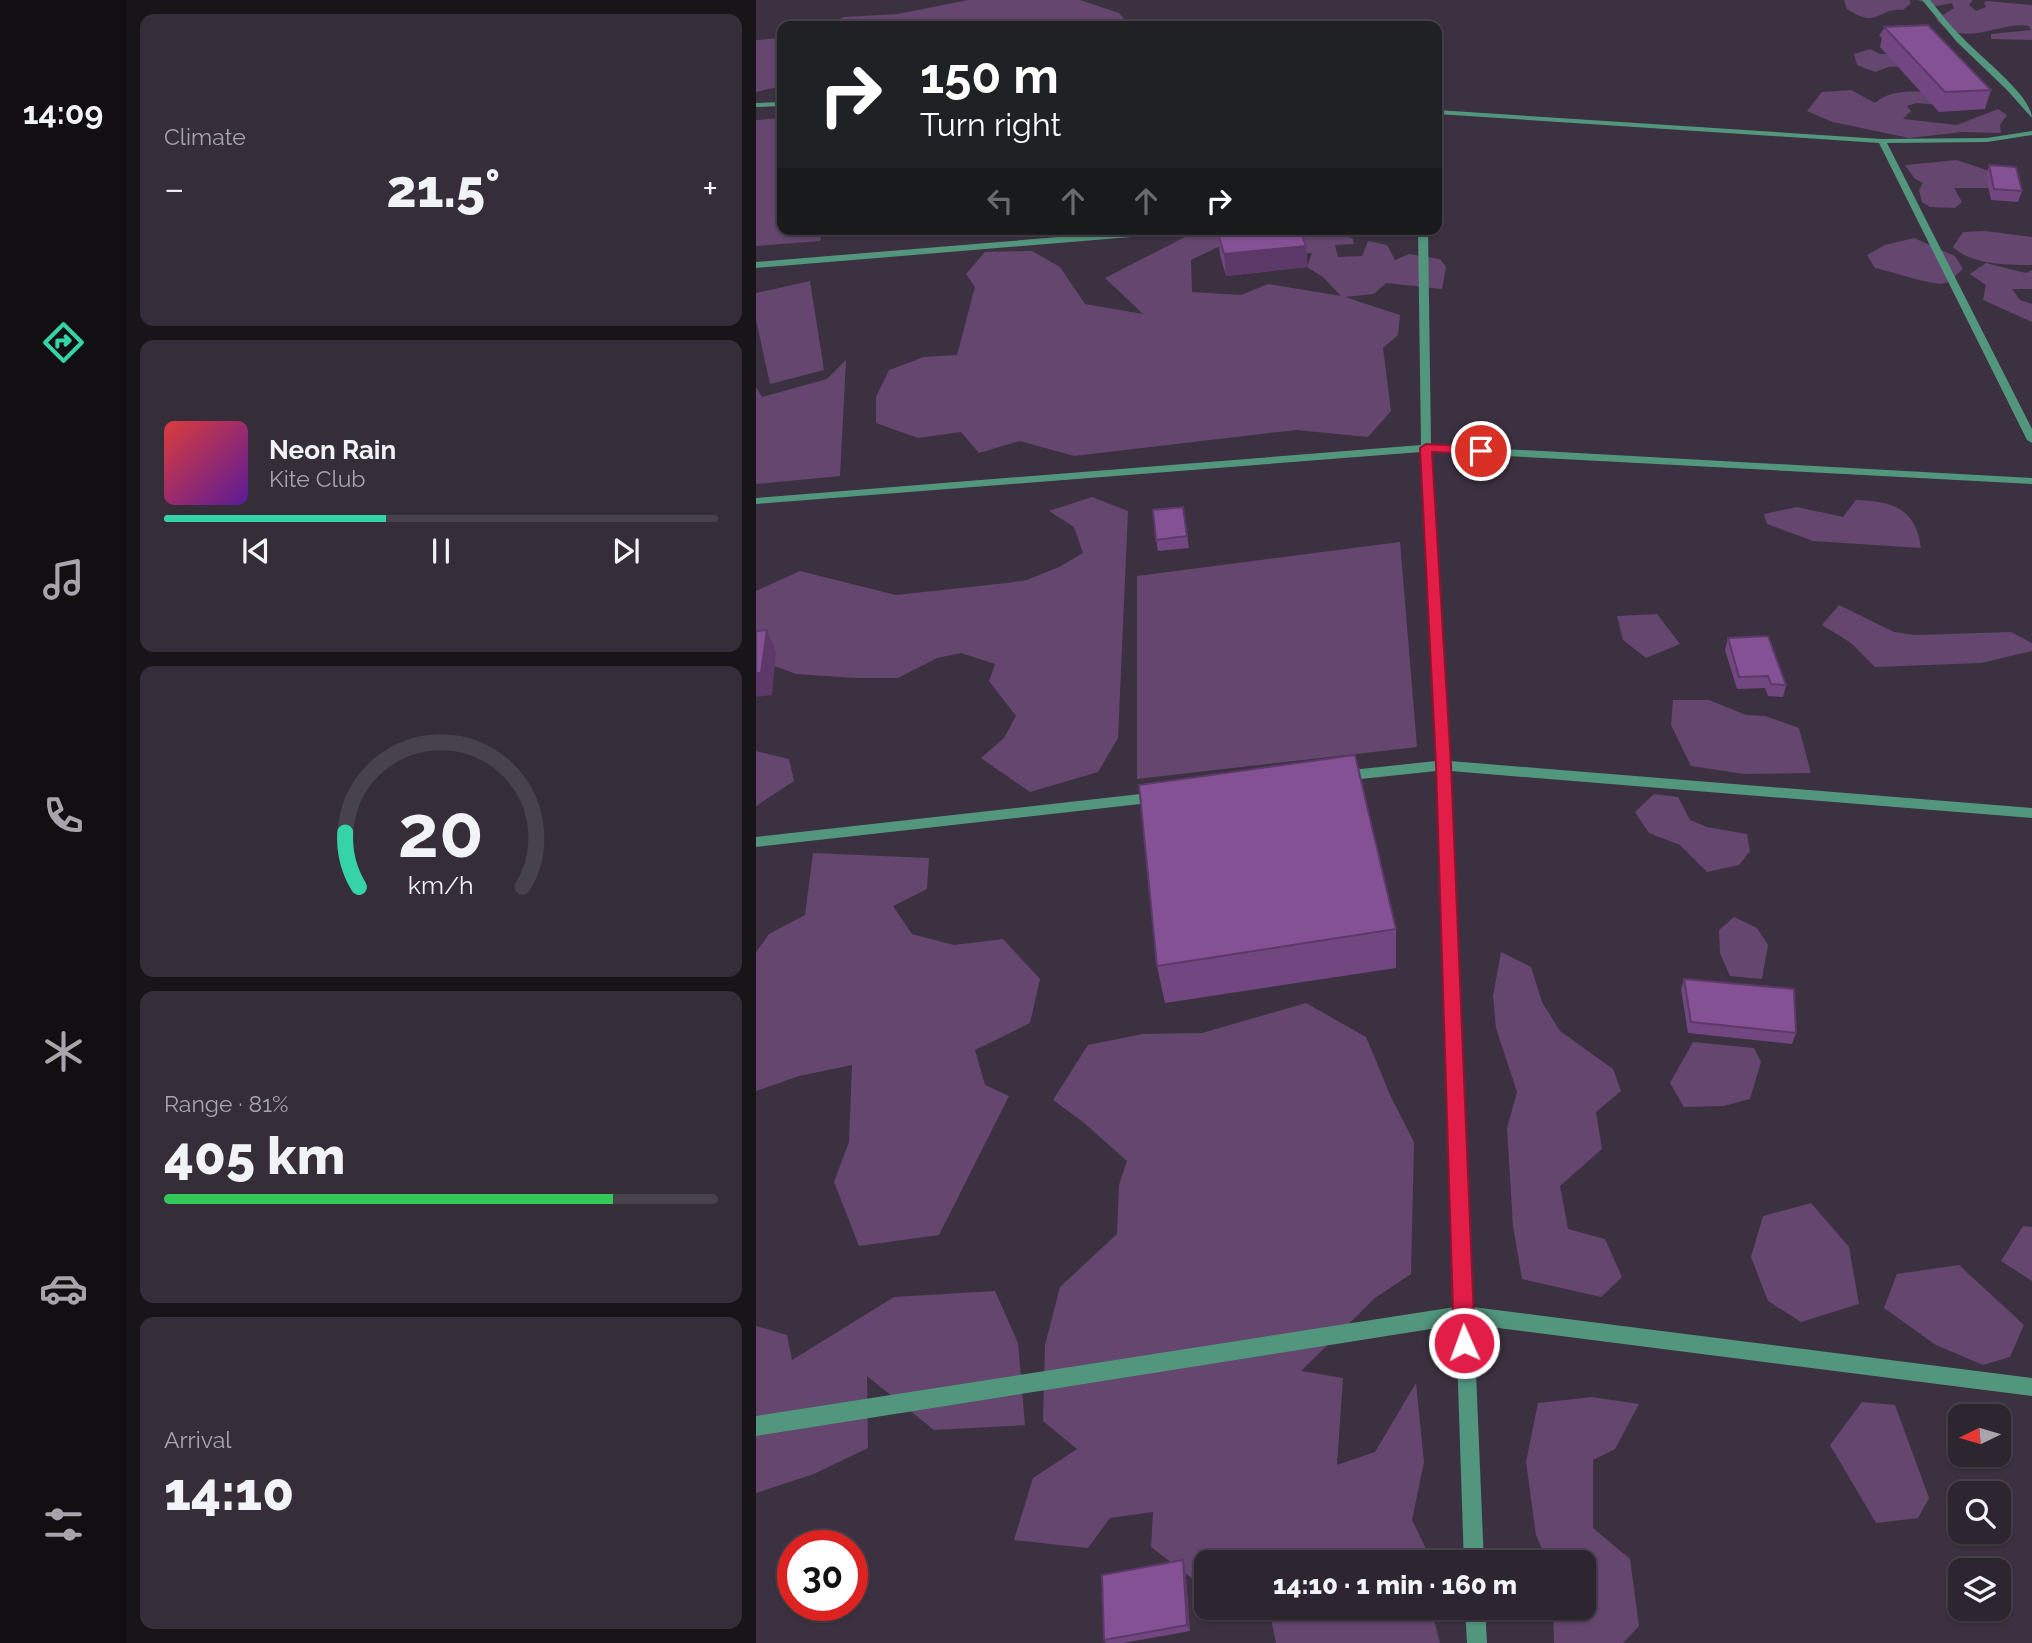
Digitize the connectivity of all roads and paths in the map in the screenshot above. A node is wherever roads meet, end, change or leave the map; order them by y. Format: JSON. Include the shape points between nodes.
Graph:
{"nodes":[{"id":1,"x":1926,"y":0,"type":"edge"},
{"id":2,"x":777,"y":104,"type":"edge"},
{"id":3,"x":756,"y":105,"type":"edge"},
{"id":4,"x":1442,"y":112,"type":"edge"},
{"id":5,"x":2032,"y":116,"type":"edge"},
{"id":6,"x":2032,"y":134,"type":"edge"},
{"id":7,"x":1882,"y":141,"type":"junction"},
{"id":8,"x":1119,"y":235,"type":"edge"},
{"id":9,"x":1423,"y":235,"type":"edge"},
{"id":10,"x":756,"y":265,"type":"edge"},
{"id":11,"x":2032,"y":440,"type":"edge"},
{"id":12,"x":1426,"y":448,"type":"junction"},
{"id":13,"x":2032,"y":481,"type":"edge"},
{"id":14,"x":756,"y":501,"type":"edge"},
{"id":15,"x":1443,"y":765,"type":"junction"},
{"id":16,"x":1334,"y":777,"type":"edge"},
{"id":17,"x":1168,"y":796,"type":"edge"},
{"id":18,"x":2032,"y":813,"type":"edge"},
{"id":19,"x":756,"y":842,"type":"edge"},
{"id":20,"x":1463,"y":1315,"type":"junction"},
{"id":21,"x":2032,"y":1387,"type":"edge"},
{"id":22,"x":756,"y":1426,"type":"edge"},
{"id":23,"x":1473,"y":1550,"type":"edge"},
{"id":24,"x":1476,"y":1620,"type":"edge"},
{"id":25,"x":1477,"y":1643,"type":"edge"}],
"edges":[{"from":1,"to":5,"type":"street"},
{"from":2,"to":3,"type":"street"},
{"from":4,"to":7,"type":"street"},
{"from":6,"to":7,"type":"street","via":[[1987,141]]},
{"from":7,"to":11,"type":"street"},
{"from":8,"to":10,"type":"street"},
{"from":9,"to":12,"type":"street"},
{"from":12,"to":13,"type":"street"},
{"from":12,"to":14,"type":"street"},
{"from":12,"to":15,"type":"street"},
{"from":15,"to":16,"type":"street"},
{"from":15,"to":18,"type":"street"},
{"from":15,"to":20,"type":"street"},
{"from":17,"to":19,"type":"street"},
{"from":20,"to":21,"type":"street"},
{"from":20,"to":22,"type":"street"},
{"from":20,"to":23,"type":"street"},
{"from":24,"to":25,"type":"street"}]}
